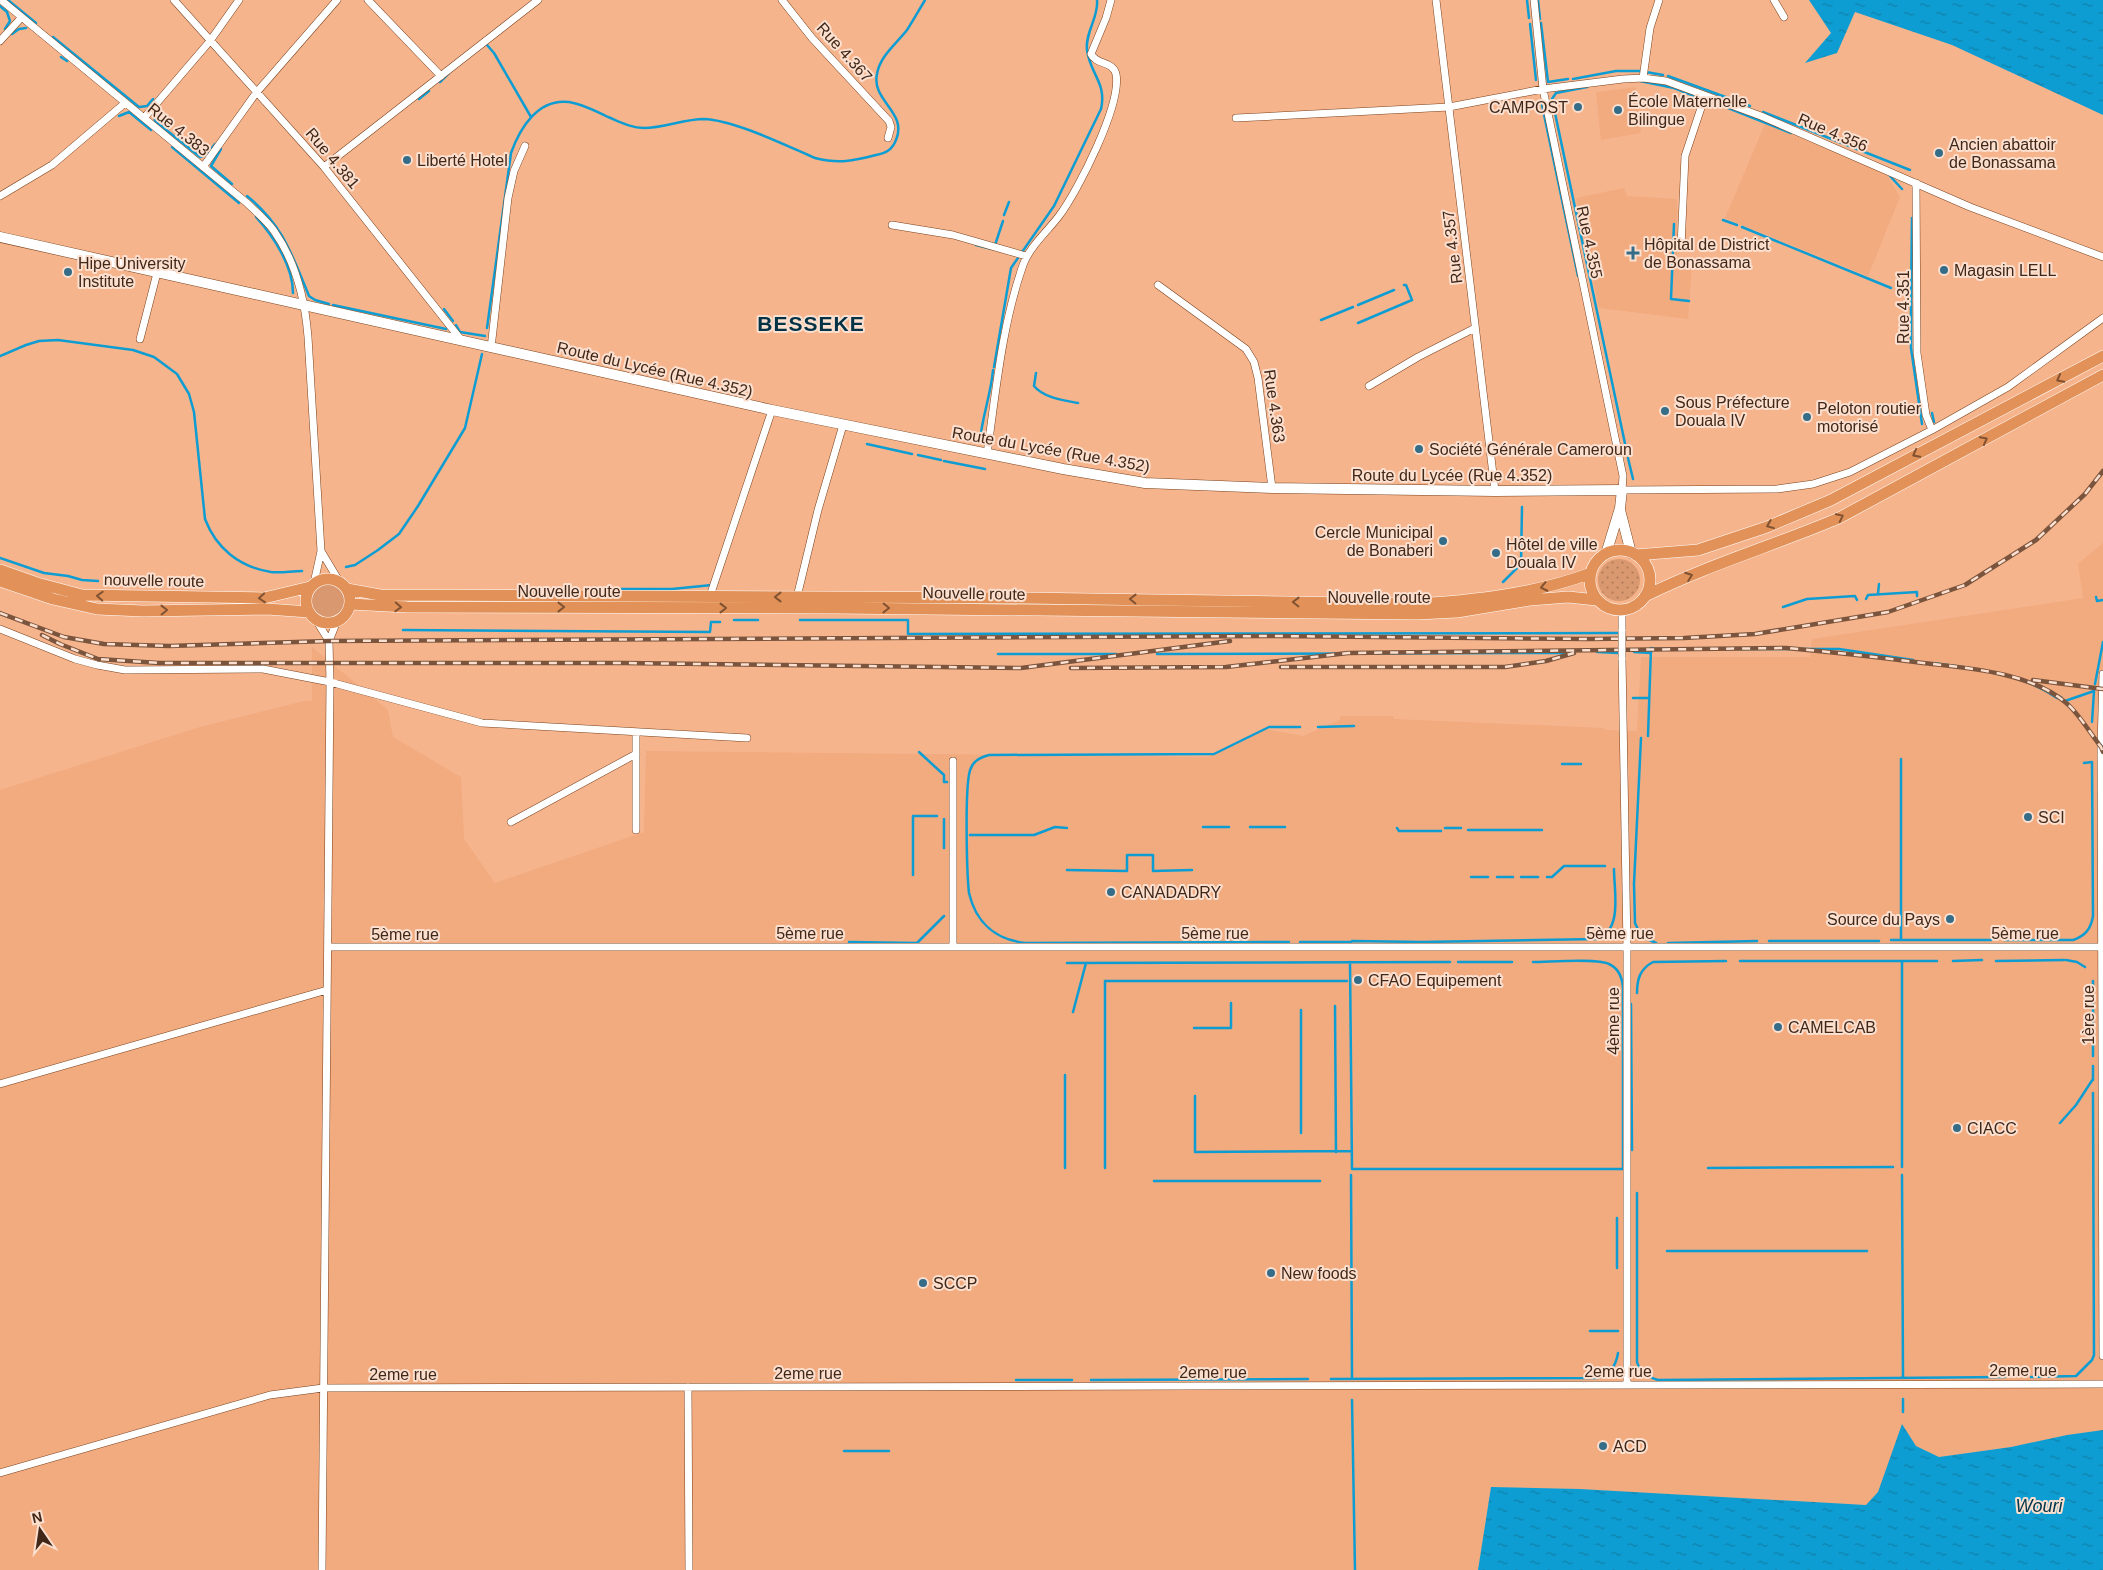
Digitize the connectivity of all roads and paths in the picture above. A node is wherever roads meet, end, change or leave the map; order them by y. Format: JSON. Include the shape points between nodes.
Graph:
{"nodes":[{"id":1,"x":1,"y":0,"type":"edge"},
{"id":2,"x":174,"y":0,"type":"edge"},
{"id":3,"x":239,"y":0,"type":"edge"},
{"id":4,"x":337,"y":0,"type":"edge"},
{"id":5,"x":368,"y":0,"type":"edge"},
{"id":6,"x":538,"y":0,"type":"edge"},
{"id":7,"x":782,"y":0,"type":"edge"},
{"id":8,"x":1111,"y":0,"type":"edge"},
{"id":9,"x":1436,"y":0,"type":"edge"},
{"id":10,"x":1534,"y":0,"type":"edge"},
{"id":11,"x":1660,"y":0,"type":"edge"},
{"id":12,"x":1774,"y":0,"type":"edge"},
{"id":13,"x":1784,"y":17,"type":"dead end"},
{"id":14,"x":21,"y":18,"type":"junction"},
{"id":15,"x":210,"y":41,"type":"junction"},
{"id":16,"x":0,"y":42,"type":"edge"},
{"id":17,"x":442,"y":76,"type":"junction"},
{"id":18,"x":1643,"y":78,"type":"junction"},
{"id":19,"x":1543,"y":89,"type":"junction"},
{"id":20,"x":256,"y":92,"type":"junction"},
{"id":21,"x":1705,"y":96,"type":"junction"},
{"id":22,"x":125,"y":103,"type":"junction"},
{"id":23,"x":1449,"y":107,"type":"junction"},
{"id":24,"x":144,"y":118,"type":"junction"},
{"id":25,"x":1236,"y":118,"type":"dead end"},
{"id":26,"x":888,"y":138,"type":"dead end"},
{"id":27,"x":525,"y":146,"type":"dead end"},
{"id":28,"x":203,"y":167,"type":"junction"},
{"id":29,"x":324,"y":167,"type":"junction"},
{"id":30,"x":1916,"y":183,"type":"junction"},
{"id":31,"x":0,"y":196,"type":"edge"},
{"id":32,"x":892,"y":226,"type":"dead end"},
{"id":33,"x":0,"y":237,"type":"edge"},
{"id":34,"x":1681,"y":247,"type":"dead end"},
{"id":35,"x":1026,"y":256,"type":"junction"},
{"id":36,"x":2103,"y":257,"type":"edge"},
{"id":37,"x":156,"y":273,"type":"junction"},
{"id":38,"x":1158,"y":285,"type":"dead end"},
{"id":39,"x":305,"y":307,"type":"junction"},
{"id":40,"x":2103,"y":318,"type":"edge"},
{"id":41,"x":1475,"y":328,"type":"junction"},
{"id":42,"x":140,"y":339,"type":"dead end"},
{"id":43,"x":462,"y":341,"type":"junction"},
{"id":44,"x":491,"y":348,"type":"junction"},
{"id":45,"x":2103,"y":356,"type":"edge"},
{"id":46,"x":2103,"y":376,"type":"edge"},
{"id":47,"x":1369,"y":386,"type":"dead end"},
{"id":48,"x":772,"y":410,"type":"junction"},
{"id":49,"x":843,"y":425,"type":"junction"},
{"id":50,"x":1932,"y":430,"type":"junction"},
{"id":51,"x":987,"y":454,"type":"junction"},
{"id":52,"x":1272,"y":488,"type":"junction"},
{"id":53,"x":1622,"y":490,"type":"junction"},
{"id":54,"x":1495,"y":491,"type":"junction"},
{"id":55,"x":1620,"y":508,"type":"junction"},
{"id":56,"x":320,"y":551,"type":"junction"},
{"id":57,"x":1606,"y":554,"type":"junction"},
{"id":58,"x":1634,"y":554,"type":"junction"},
{"id":59,"x":0,"y":570,"type":"edge"},
{"id":60,"x":1591,"y":573,"type":"junction"},
{"id":61,"x":0,"y":581,"type":"edge"},
{"id":62,"x":312,"y":585,"type":"junction"},
{"id":63,"x":343,"y":585,"type":"junction"},
{"id":64,"x":710,"y":596,"type":"junction"},
{"id":65,"x":1645,"y":596,"type":"junction"},
{"id":66,"x":797,"y":597,"type":"junction"},
{"id":67,"x":1598,"y":600,"type":"junction"},
{"id":68,"x":836,"y":602,"type":"junction"},
{"id":69,"x":350,"y":604,"type":"junction"},
{"id":70,"x":1622,"y":610,"type":"junction"},
{"id":71,"x":312,"y":616,"type":"junction"},
{"id":72,"x":337,"y":621,"type":"junction"},
{"id":73,"x":0,"y":629,"type":"edge"},
{"id":74,"x":329,"y":640,"type":"junction"},
{"id":75,"x":2103,"y":674,"type":"edge"},
{"id":76,"x":330,"y":682,"type":"junction"},
{"id":77,"x":636,"y":732,"type":"junction"},
{"id":78,"x":747,"y":738,"type":"dead end"},
{"id":79,"x":636,"y":754,"type":"junction"},
{"id":80,"x":953,"y":761,"type":"dead end"},
{"id":81,"x":511,"y":822,"type":"dead end"},
{"id":82,"x":636,"y":830,"type":"dead end"},
{"id":83,"x":328,"y":947,"type":"junction"},
{"id":84,"x":953,"y":947,"type":"junction"},
{"id":85,"x":1627,"y":947,"type":"junction"},
{"id":86,"x":2102,"y":947,"type":"edge"},
{"id":87,"x":327,"y":990,"type":"junction"},
{"id":88,"x":0,"y":1084,"type":"edge"},
{"id":89,"x":2103,"y":1356,"type":"edge"},
{"id":90,"x":2103,"y":1384,"type":"edge"},
{"id":91,"x":1627,"y":1385,"type":"junction"},
{"id":92,"x":688,"y":1387,"type":"junction"},
{"id":93,"x":323,"y":1388,"type":"junction"},
{"id":94,"x":0,"y":1473,"type":"edge"},
{"id":95,"x":322,"y":1570,"type":"edge"},
{"id":96,"x":689,"y":1570,"type":"edge"}],
"edges":[{"from":1,"to":14,"type":"street","name":"Rue 4.383"},
{"from":2,"to":15,"type":"street","name":"Rue 4.381"},
{"from":3,"to":15,"type":"street"},
{"from":4,"to":20,"type":"street"},
{"from":5,"to":17,"type":"street"},
{"from":6,"to":17,"type":"street"},
{"from":7,"to":26,"type":"street","name":"Rue 4.367","via":[[812,38],[889,121]]},
{"from":8,"to":35,"type":"street","via":[[1091,54],[1114,70],[1116,89],[1112,110],[1066,206]]},
{"from":9,"to":23,"type":"street","name":"Rue 4.357"},
{"from":10,"to":19,"type":"street","name":"Rue 4.355"},
{"from":11,"to":18,"type":"street","via":[[1650,28]]},
{"from":12,"to":13,"type":"street"},
{"from":14,"to":16,"type":"street"},
{"from":14,"to":22,"type":"street","name":"Rue 4.383"},
{"from":15,"to":20,"type":"street","name":"Rue 4.381"},
{"from":15,"to":24,"type":"street"},
{"from":17,"to":29,"type":"street"},
{"from":18,"to":19,"type":"street","name":"Rue 4.356"},
{"from":18,"to":21,"type":"street","name":"Rue 4.356","via":[[1666,81]]},
{"from":19,"to":23,"type":"street","name":"Rue 4.356"},
{"from":19,"to":53,"type":"street","name":"Rue 4.355","via":[[1618,447]]},
{"from":20,"to":28,"type":"street"},
{"from":20,"to":29,"type":"street","name":"Rue 4.381"},
{"from":21,"to":30,"type":"street","name":"Rue 4.356","via":[[1761,116]]},
{"from":21,"to":34,"type":"street","via":[[1686,156]]},
{"from":22,"to":24,"type":"street","name":"Rue 4.383"},
{"from":22,"to":31,"type":"street","via":[[52,165]]},
{"from":23,"to":25,"type":"street","name":"Rue 4.356"},
{"from":23,"to":41,"type":"street","name":"Rue 4.357"},
{"from":24,"to":28,"type":"street","name":"Rue 4.383"},
{"from":27,"to":44,"type":"street","via":[[508,198]]},
{"from":28,"to":39,"type":"street","name":"Rue 4.383","via":[[248,203],[273,229],[296,275]]},
{"from":29,"to":43,"type":"street","name":"Rue 4.381"},
{"from":30,"to":36,"type":"street","name":"Rue 4.356"},
{"from":30,"to":50,"type":"street","name":"Rue 4.351","via":[[1917,353],[1926,415]]},
{"from":32,"to":35,"type":"street","via":[[953,235]]},
{"from":33,"to":37,"type":"main road","name":"Route du Lycée (Rue 4.352)"},
{"from":35,"to":51,"type":"street","via":[[1005,337]]},
{"from":37,"to":39,"type":"main road","name":"Route du Lycée (Rue 4.352)"},
{"from":37,"to":42,"type":"street"},
{"from":38,"to":52,"type":"street","name":"Rue 4.363","via":[[1246,349],[1254,362]]},
{"from":39,"to":43,"type":"main road","name":"Route du Lycée (Rue 4.352)"},
{"from":39,"to":56,"type":"street","name":"Rue 4.383"},
{"from":40,"to":50,"type":"street","name":"Route du Lycée (Rue 4.352)","via":[[2008,386]]},
{"from":41,"to":47,"type":"street"},
{"from":41,"to":54,"type":"street","name":"Rue 4.357"},
{"from":43,"to":44,"type":"main road","name":"Route du Lycée (Rue 4.352)"},
{"from":44,"to":48,"type":"main road","name":"Route du Lycée (Rue 4.352)"},
{"from":45,"to":58,"type":"highway","one_way":true,"via":[[1831,500],[1767,527],[1698,550]]},
{"from":65,"to":46,"type":"highway","one_way":true,"via":[[1839,518]]},
{"from":48,"to":49,"type":"main road","name":"Route du Lycée (Rue 4.352)"},
{"from":48,"to":64,"type":"street"},
{"from":49,"to":51,"type":"main road","name":"Route du Lycée (Rue 4.352)"},
{"from":49,"to":66,"type":"street"},
{"from":50,"to":53,"type":"street","name":"Route du Lycée (Rue 4.352)","via":[[1850,472],[1813,484],[1777,490]]},
{"from":51,"to":52,"type":"main road","name":"Route du Lycée (Rue 4.352)","via":[[1146,483]]},
{"from":52,"to":54,"type":"main road","name":"Route du Lycée (Rue 4.352)"},
{"from":53,"to":54,"type":"main road","name":"Route du Lycée (Rue 4.352)"},
{"from":53,"to":55,"type":"main road"},
{"from":55,"to":57,"type":"main road"},
{"from":55,"to":58,"type":"main road"},
{"from":56,"to":62,"type":"street"},
{"from":56,"to":63,"type":"street"},
{"from":57,"to":58,"type":"highway","via":[[1618,551]]},
{"from":57,"to":60,"type":"highway"},
{"from":58,"to":65,"type":"highway","via":[[1645,564],[1649,574]]},
{"from":62,"to":59,"type":"highway","name":"nouvelle route","one_way":true,"via":[[264,598],[82,595]]},
{"from":60,"to":67,"type":"highway","via":[[1591,587]]},
{"from":60,"to":68,"type":"highway","name":"Nouvelle route","one_way":true,"via":[[1526,591],[1455,602],[1415,604],[1024,598]]},
{"from":61,"to":71,"type":"highway","name":"nouvelle route","one_way":true,"via":[[53,600],[97,609],[267,609]]},
{"from":62,"to":63,"type":"highway","via":[[329,578]]},
{"from":62,"to":71,"type":"highway","via":[[305,602]]},
{"from":63,"to":64,"type":"highway","name":"Nouvelle route","via":[[380,594]]},
{"from":63,"to":69,"type":"highway"},
{"from":66,"to":64,"type":"highway","name":"Nouvelle route","one_way":true},
{"from":65,"to":70,"type":"highway","via":[[1635,606]]},
{"from":66,"to":68,"type":"highway","name":"Nouvelle route"},
{"from":68,"to":67,"type":"highway","name":"Nouvelle route","one_way":true,"via":[[1417,614],[1568,597]]},
{"from":67,"to":70,"type":"highway","via":[[1609,608]]},
{"from":69,"to":68,"type":"highway","name":"Nouvelle route","one_way":true,"via":[[407,607]]},
{"from":69,"to":72,"type":"highway","via":[[346,614]]},
{"from":70,"to":85,"type":"street","name":"4ème rue","bridge":true},
{"from":71,"to":72,"type":"highway","via":[[327,623]]},
{"from":71,"to":74,"type":"street"},
{"from":72,"to":74,"type":"street"},
{"from":73,"to":76,"type":"street","via":[[97,666],[125,670],[262,669]]},
{"from":74,"to":76,"type":"street"},
{"from":75,"to":86,"type":"street","name":"1ère rue"},
{"from":76,"to":77,"type":"street","via":[[482,723]]},
{"from":76,"to":83,"type":"street"},
{"from":77,"to":78,"type":"street"},
{"from":77,"to":79,"type":"street"},
{"from":79,"to":81,"type":"street"},
{"from":79,"to":82,"type":"street"},
{"from":80,"to":84,"type":"street"},
{"from":83,"to":84,"type":"street","name":"5ème rue"},
{"from":83,"to":87,"type":"street"},
{"from":84,"to":85,"type":"street","name":"5ème rue"},
{"from":85,"to":86,"type":"street","name":"5ème rue"},
{"from":85,"to":91,"type":"street","name":"4ème rue"},
{"from":86,"to":89,"type":"street","name":"1ère rue"},
{"from":87,"to":88,"type":"street"},
{"from":87,"to":93,"type":"street"},
{"from":90,"to":91,"type":"street","name":"2eme rue"},
{"from":91,"to":92,"type":"street","name":"2eme rue"},
{"from":92,"to":93,"type":"street","name":"2eme rue"},
{"from":92,"to":96,"type":"street"},
{"from":93,"to":94,"type":"street","name":"2eme rue","via":[[270,1395]]},
{"from":93,"to":95,"type":"street"}]}
